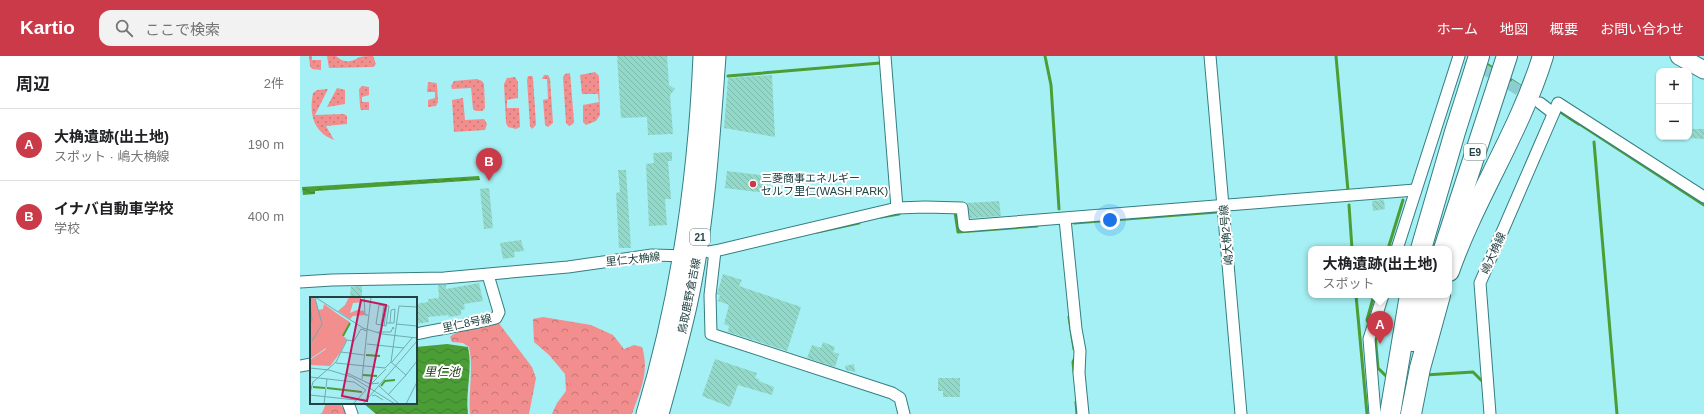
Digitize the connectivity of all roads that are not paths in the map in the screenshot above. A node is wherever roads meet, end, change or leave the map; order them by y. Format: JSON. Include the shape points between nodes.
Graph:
{"nodes":[{"id":1,"x":702,"y":56,"type":"edge"},
{"id":2,"x":717,"y":56,"type":"edge"},
{"id":3,"x":885,"y":56,"type":"edge"},
{"id":4,"x":1210,"y":56,"type":"edge"},
{"id":5,"x":1500,"y":56,"type":"edge"},
{"id":6,"x":1507,"y":56,"type":"edge"},
{"id":7,"x":1543,"y":56,"type":"edge"},
{"id":8,"x":1679,"y":56,"type":"edge"},
{"id":9,"x":1695,"y":56,"type":"edge"},
{"id":10,"x":1467,"y":57,"type":"edge"},
{"id":11,"x":1704,"y":61,"type":"edge"},
{"id":12,"x":1704,"y":70,"type":"edge"},
{"id":13,"x":1540,"y":103,"type":"tunnel mouth"},
{"id":14,"x":1556,"y":108,"type":"junction"},
{"id":15,"x":1416,"y":190,"type":"junction"},
{"id":16,"x":1704,"y":197,"type":"edge"},
{"id":17,"x":1224,"y":205,"type":"junction"},
{"id":18,"x":897,"y":208,"type":"junction"},
{"id":19,"x":1066,"y":219,"type":"junction"},
{"id":20,"x":1398,"y":246,"type":"edge"},
{"id":21,"x":1422,"y":246,"type":"edge"},
{"id":22,"x":1438,"y":246,"type":"edge"},
{"id":23,"x":1445,"y":246,"type":"edge"},
{"id":24,"x":715,"y":251,"type":"junction"},
{"id":25,"x":689,"y":256,"type":"junction"},
{"id":26,"x":1452,"y":263,"type":"edge"},
{"id":27,"x":488,"y":275,"type":"junction"},
{"id":28,"x":300,"y":282,"type":"edge"},
{"id":29,"x":1382,"y":298,"type":"edge"},
{"id":30,"x":1410,"y":298,"type":"edge"},
{"id":31,"x":1424,"y":298,"type":"edge"},
{"id":32,"x":1429,"y":298,"type":"edge"},
{"id":33,"x":1438,"y":298,"type":"edge"},
{"id":34,"x":417,"y":334,"type":"edge"},
{"id":35,"x":1416,"y":338,"type":"junction"},
{"id":36,"x":310,"y":364,"type":"edge"},
{"id":37,"x":300,"y":366,"type":"edge"},
{"id":38,"x":348,"y":404,"type":"edge"},
{"id":39,"x":352,"y":414,"type":"edge"},
{"id":40,"x":645,"y":414,"type":"edge"},
{"id":41,"x":660,"y":414,"type":"edge"},
{"id":42,"x":904,"y":414,"type":"edge"},
{"id":43,"x":1082,"y":414,"type":"edge"},
{"id":44,"x":1241,"y":414,"type":"edge"},
{"id":45,"x":1374,"y":414,"type":"edge"},
{"id":46,"x":1390,"y":414,"type":"edge"},
{"id":47,"x":1400,"y":414,"type":"edge"},
{"id":48,"x":1407,"y":414,"type":"edge"},
{"id":49,"x":1411,"y":414,"type":"edge"},
{"id":50,"x":1490,"y":414,"type":"edge"}],
"edges":[{"from":1,"to":25,"type":"main road","name":"鳥取鹿野倉吉線","number":"21","via":[[698,131],[688,214]]},
{"from":2,"to":25,"type":"main road","name":"鳥取鹿野倉吉線","number":"21","via":[[704,209]]},
{"from":3,"to":18,"type":"street"},
{"from":4,"to":17,"type":"street","name":"嶋大桷2号線"},
{"from":5,"to":22,"type":"highway","number":"E9"},
{"from":6,"to":23,"type":"highway","number":"E9"},
{"from":7,"to":26,"type":"highway","via":[[1512,133],[1464,229]]},
{"from":8,"to":12,"type":"main road"},
{"from":9,"to":11,"type":"main road"},
{"from":10,"to":15,"type":"street"},
{"from":10,"to":21,"type":"highway","via":[[1454,132]]},
{"from":13,"to":14,"type":"street"},
{"from":14,"to":16,"type":"street"},
{"from":14,"to":50,"type":"street","name":"嶋大桷線","via":[[1480,284]]},
{"from":15,"to":17,"type":"street"},
{"from":15,"to":20,"type":"street"},
{"from":17,"to":19,"type":"street"},
{"from":17,"to":44,"type":"street","name":"嶋大桷2号線"},
{"from":18,"to":19,"type":"street","name":"里仁大桷線","via":[[962,208],[964,226]]},
{"from":18,"to":24,"type":"street","name":"里仁大桷線"},
{"from":19,"to":43,"type":"street","via":[[1080,351]]},
{"from":24,"to":25,"type":"street","name":"里仁大桷線"},
{"from":24,"to":42,"type":"street","via":[[710,295],[712,334],[892,393],[900,398]]},
{"from":25,"to":27,"type":"street","name":"里仁大桷線","via":[[652,255]]},
{"from":25,"to":40,"type":"main road","name":"鳥取鹿野倉吉線","number":"21"},
{"from":25,"to":41,"type":"main road","name":"鳥取鹿野倉吉線","number":"21","via":[[688,305]]},
{"from":27,"to":28,"type":"street","name":"里仁大桷線"},
{"from":27,"to":34,"type":"street","name":"里仁8号線","via":[[499,312],[496,318]]},
{"from":29,"to":45,"type":"street","via":[[1369,339]]},
{"from":30,"to":35,"type":"highway"},
{"from":31,"to":35,"type":"highway"},
{"from":32,"to":35,"type":"highway"},
{"from":33,"to":35,"type":"highway"},
{"from":35,"to":46,"type":"highway"},
{"from":35,"to":47,"type":"highway"},
{"from":35,"to":48,"type":"highway"},
{"from":35,"to":49,"type":"highway"},
{"from":36,"to":37,"type":"street"},
{"from":38,"to":39,"type":"street"}]}
